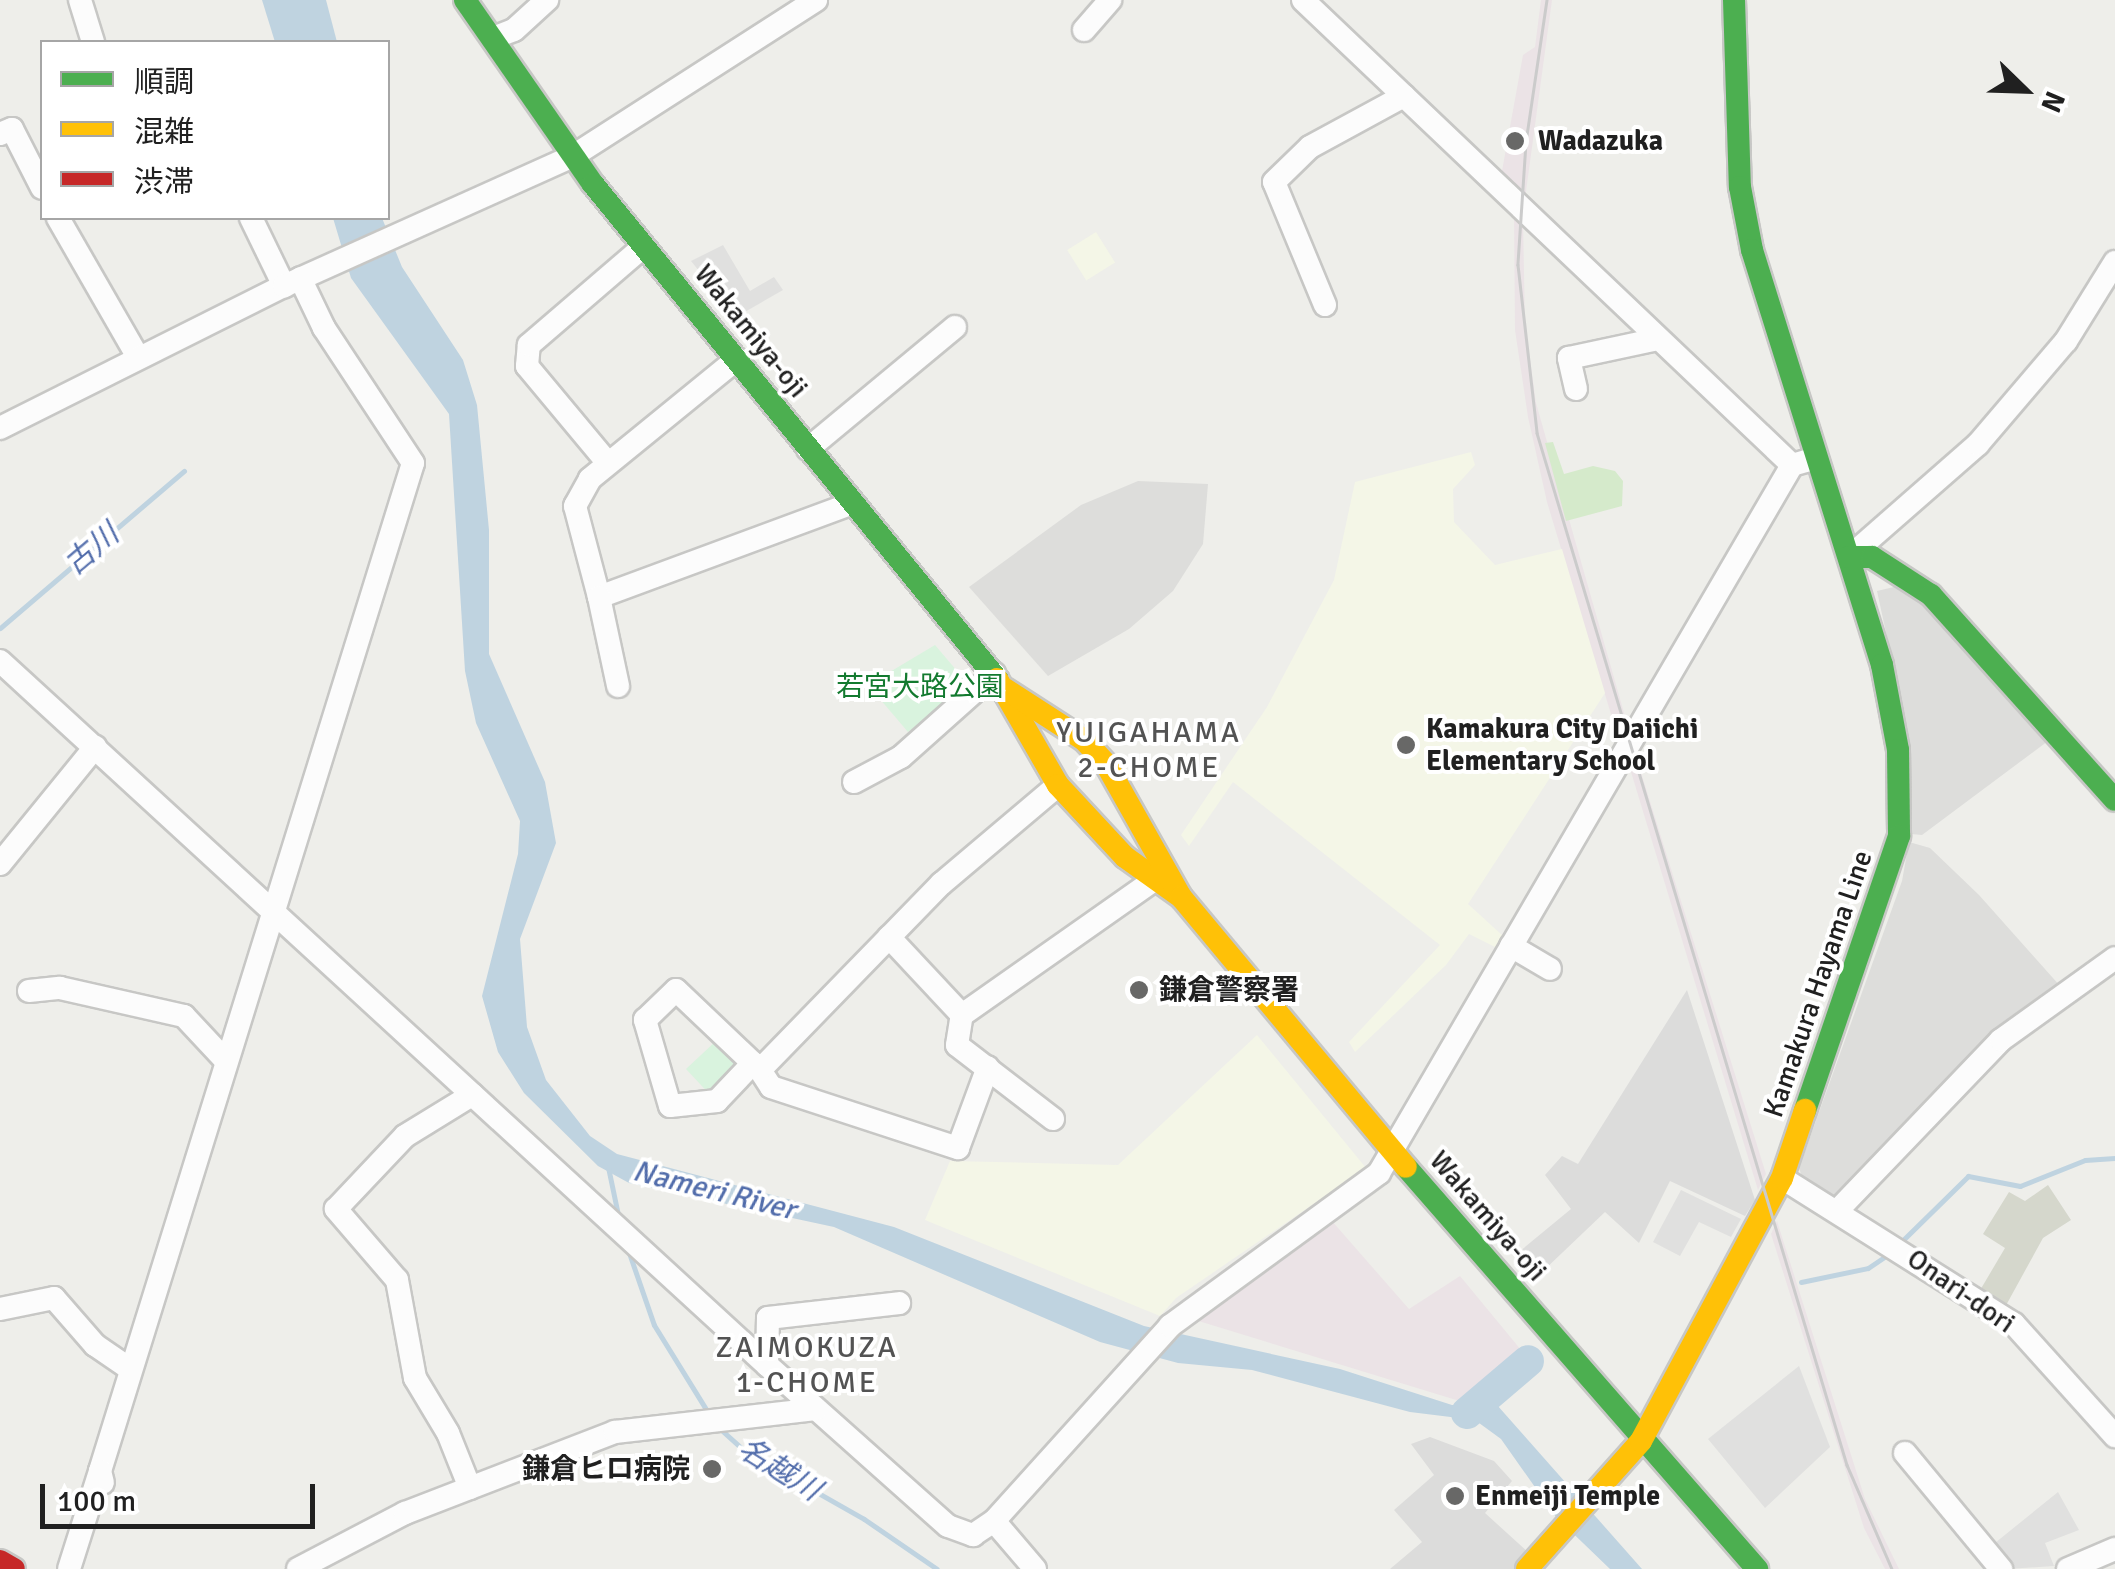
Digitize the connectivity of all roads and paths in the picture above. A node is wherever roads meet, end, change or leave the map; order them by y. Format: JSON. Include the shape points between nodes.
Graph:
{"nodes":[{"id":1,"x":80,"y":0,"type":"edge"},
{"id":2,"x":466,"y":0,"type":"edge"},
{"id":3,"x":547,"y":0,"type":"edge"},
{"id":4,"x":816,"y":0,"type":"edge"},
{"id":5,"x":1110,"y":0,"type":"edge"},
{"id":6,"x":1303,"y":0,"type":"edge"},
{"id":7,"x":1734,"y":0,"type":"edge"},
{"id":8,"x":1084,"y":30,"type":"dead end"},
{"id":9,"x":493,"y":38,"type":"junction"},
{"id":10,"x":92,"y":40,"type":"edge"},
{"id":11,"x":1404,"y":96,"type":"junction"},
{"id":12,"x":0,"y":134,"type":"edge"},
{"id":13,"x":35,"y":155,"type":"edge"},
{"id":14,"x":573,"y":156,"type":"junction"},
{"id":15,"x":59,"y":220,"type":"edge"},
{"id":16,"x":253,"y":220,"type":"edge"},
{"id":17,"x":644,"y":247,"type":"junction"},
{"id":18,"x":2115,"y":262,"type":"edge"},
{"id":19,"x":292,"y":282,"type":"junction"},
{"id":20,"x":1325,"y":305,"type":"dead end"},
{"id":21,"x":955,"y":327,"type":"dead end"},
{"id":22,"x":1658,"y":340,"type":"junction"},
{"id":23,"x":138,"y":357,"type":"junction"},
{"id":24,"x":737,"y":358,"type":"junction"},
{"id":25,"x":1576,"y":389,"type":"dead end"},
{"id":26,"x":0,"y":428,"type":"edge"},
{"id":27,"x":808,"y":448,"type":"junction"},
{"id":28,"x":1816,"y":458,"type":"junction"},
{"id":29,"x":608,"y":462,"type":"junction"},
{"id":30,"x":1792,"y":465,"type":"junction"},
{"id":31,"x":853,"y":503,"type":"junction"},
{"id":32,"x":1849,"y":557,"type":"junction"},
{"id":33,"x":599,"y":596,"type":"junction"},
{"id":34,"x":0,"y":661,"type":"edge"},
{"id":35,"x":1000,"y":682,"type":"junction"},
{"id":36,"x":618,"y":686,"type":"dead end"},
{"id":37,"x":95,"y":747,"type":"junction"},
{"id":38,"x":854,"y":782,"type":"dead end"},
{"id":39,"x":1058,"y":785,"type":"junction"},
{"id":40,"x":2115,"y":800,"type":"edge"},
{"id":41,"x":0,"y":864,"type":"edge"},
{"id":42,"x":1153,"y":880,"type":"junction"},
{"id":43,"x":1181,"y":897,"type":"junction"},
{"id":44,"x":273,"y":908,"type":"junction"},
{"id":45,"x":890,"y":937,"type":"junction"},
{"id":46,"x":1511,"y":946,"type":"junction"},
{"id":47,"x":2115,"y":958,"type":"edge"},
{"id":48,"x":1550,"y":970,"type":"dead end"},
{"id":49,"x":29,"y":991,"type":"dead end"},
{"id":50,"x":962,"y":1015,"type":"junction"},
{"id":51,"x":226,"y":1062,"type":"junction"},
{"id":52,"x":757,"y":1066,"type":"junction"},
{"id":53,"x":988,"y":1067,"type":"junction"},
{"id":54,"x":472,"y":1095,"type":"junction"},
{"id":55,"x":1053,"y":1119,"type":"dead end"},
{"id":56,"x":1390,"y":1149,"type":"junction"},
{"id":57,"x":1782,"y":1178,"type":"junction"},
{"id":58,"x":1837,"y":1210,"type":"junction"},
{"id":59,"x":898,"y":1303,"type":"dead end"},
{"id":60,"x":0,"y":1309,"type":"edge"},
{"id":61,"x":766,"y":1365,"type":"junction"},
{"id":62,"x":130,"y":1369,"type":"junction"},
{"id":63,"x":816,"y":1408,"type":"junction"},
{"id":64,"x":2115,"y":1436,"type":"edge"},
{"id":65,"x":1641,"y":1440,"type":"junction"},
{"id":66,"x":1905,"y":1453,"type":"dead end"},
{"id":67,"x":470,"y":1488,"type":"junction"},
{"id":68,"x":994,"y":1522,"type":"junction"},
{"id":69,"x":2115,"y":1549,"type":"edge"},
{"id":70,"x":0,"y":1561,"type":"edge"},
{"id":71,"x":14,"y":1569,"type":"edge"},
{"id":72,"x":68,"y":1569,"type":"edge"},
{"id":73,"x":298,"y":1569,"type":"edge"},
{"id":74,"x":1036,"y":1569,"type":"edge"},
{"id":75,"x":1528,"y":1569,"type":"edge"},
{"id":76,"x":1757,"y":1569,"type":"edge"},
{"id":77,"x":2002,"y":1569,"type":"edge"},
{"id":78,"x":2068,"y":1569,"type":"edge"}],
"edges":[{"from":1,"to":10,"type":"street"},
{"from":2,"to":9,"type":"main road","name":"Wakamiya-oji"},
{"from":3,"to":9,"type":"street","via":[[514,30]]},
{"from":4,"to":14,"type":"street"},
{"from":5,"to":8,"type":"street"},
{"from":6,"to":11,"type":"street"},
{"from":7,"to":28,"type":"main road","name":"Kamakura Hayama Line","via":[[1740,187]]},
{"from":9,"to":14,"type":"main road","name":"Wakamiya-oji"},
{"from":11,"to":20,"type":"street","via":[[1310,147],[1274,182]]},
{"from":11,"to":22,"type":"street"},
{"from":12,"to":13,"type":"street","via":[[12,129]]},
{"from":14,"to":17,"type":"main road","name":"Wakamiya-oji"},
{"from":14,"to":19,"type":"street"},
{"from":15,"to":23,"type":"street"},
{"from":16,"to":19,"type":"street"},
{"from":17,"to":24,"type":"main road","name":"Wakamiya-oji"},
{"from":17,"to":29,"type":"street","via":[[529,345],[527,366]]},
{"from":18,"to":32,"type":"street","via":[[2066,341],[1989,431]]},
{"from":19,"to":23,"type":"street"},
{"from":19,"to":44,"type":"street","via":[[413,463]]},
{"from":21,"to":27,"type":"street"},
{"from":22,"to":25,"type":"street","via":[[1569,358]]},
{"from":22,"to":30,"type":"street"},
{"from":23,"to":26,"type":"street"},
{"from":24,"to":27,"type":"main road","name":"Wakamiya-oji"},
{"from":24,"to":29,"type":"street"},
{"from":27,"to":31,"type":"main road","name":"Wakamiya-oji"},
{"from":28,"to":30,"type":"street"},
{"from":28,"to":32,"type":"main road","name":"Kamakura Hayama Line"},
{"from":29,"to":33,"type":"street","via":[[575,506]]},
{"from":30,"to":46,"type":"street"},
{"from":31,"to":33,"type":"street"},
{"from":31,"to":35,"type":"main road","name":"Wakamiya-oji"},
{"from":32,"to":40,"type":"main road","via":[[1872,558],[1932,595]]},
{"from":32,"to":57,"type":"main road","name":"Kamakura Hayama Line","via":[[1893,717],[1899,836]]},
{"from":33,"to":36,"type":"street"},
{"from":34,"to":37,"type":"street"},
{"from":35,"to":38,"type":"street","via":[[901,757]]},
{"from":35,"to":39,"type":"main road","name":"Wakamiya-oji"},
{"from":35,"to":43,"type":"main road","name":"Wakamiya-oji","via":[[1084,740],[1106,764]]},
{"from":37,"to":41,"type":"street"},
{"from":37,"to":44,"type":"street"},
{"from":39,"to":42,"type":"main road","name":"Wakamiya-oji"},
{"from":39,"to":45,"type":"street"},
{"from":42,"to":43,"type":"main road","name":"Wakamiya-oji"},
{"from":42,"to":50,"type":"street"},
{"from":43,"to":56,"type":"main road","name":"Wakamiya-oji"},
{"from":44,"to":51,"type":"street"},
{"from":44,"to":54,"type":"street"},
{"from":45,"to":50,"type":"street"},
{"from":45,"to":52,"type":"street"},
{"from":46,"to":48,"type":"street"},
{"from":46,"to":56,"type":"street"},
{"from":47,"to":58,"type":"street","via":[[2001,1040]]},
{"from":49,"to":51,"type":"street","via":[[60,988],[184,1016]]},
{"from":50,"to":53,"type":"street","via":[[958,1045]]},
{"from":51,"to":62,"type":"street"},
{"from":52,"to":52,"type":"street","via":[[676,990],[645,1020],[670,1106],[717,1100]]},
{"from":52,"to":53,"type":"street","via":[[771,1087],[958,1148]]},
{"from":53,"to":55,"type":"street"},
{"from":54,"to":61,"type":"street"},
{"from":54,"to":67,"type":"street","via":[[406,1136],[336,1209],[397,1280],[415,1378]]},
{"from":56,"to":65,"type":"main road","name":"Wakamiya-oji"},
{"from":56,"to":68,"type":"street","via":[[1379,1172],[1170,1326]]},
{"from":57,"to":58,"type":"street","name":"Onari-dori"},
{"from":57,"to":65,"type":"main road","name":"Kamakura Hayama Line"},
{"from":58,"to":64,"type":"street","name":"Onari-dori","via":[[2014,1324]]},
{"from":59,"to":61,"type":"street","via":[[768,1318]]},
{"from":60,"to":62,"type":"street","via":[[54,1298],[95,1345]]},
{"from":61,"to":63,"type":"street"},
{"from":62,"to":72,"type":"street"},
{"from":63,"to":67,"type":"street","via":[[615,1432]]},
{"from":63,"to":68,"type":"street","via":[[948,1526],[973,1535]]},
{"from":65,"to":75,"type":"main road","name":"Kamakura Hayama Line"},
{"from":65,"to":76,"type":"main road","name":"Wakamiya-oji"},
{"from":66,"to":77,"type":"street"},
{"from":67,"to":73,"type":"street"},
{"from":68,"to":74,"type":"street"},
{"from":69,"to":78,"type":"street"},
{"from":70,"to":71,"type":"main road"}]}
